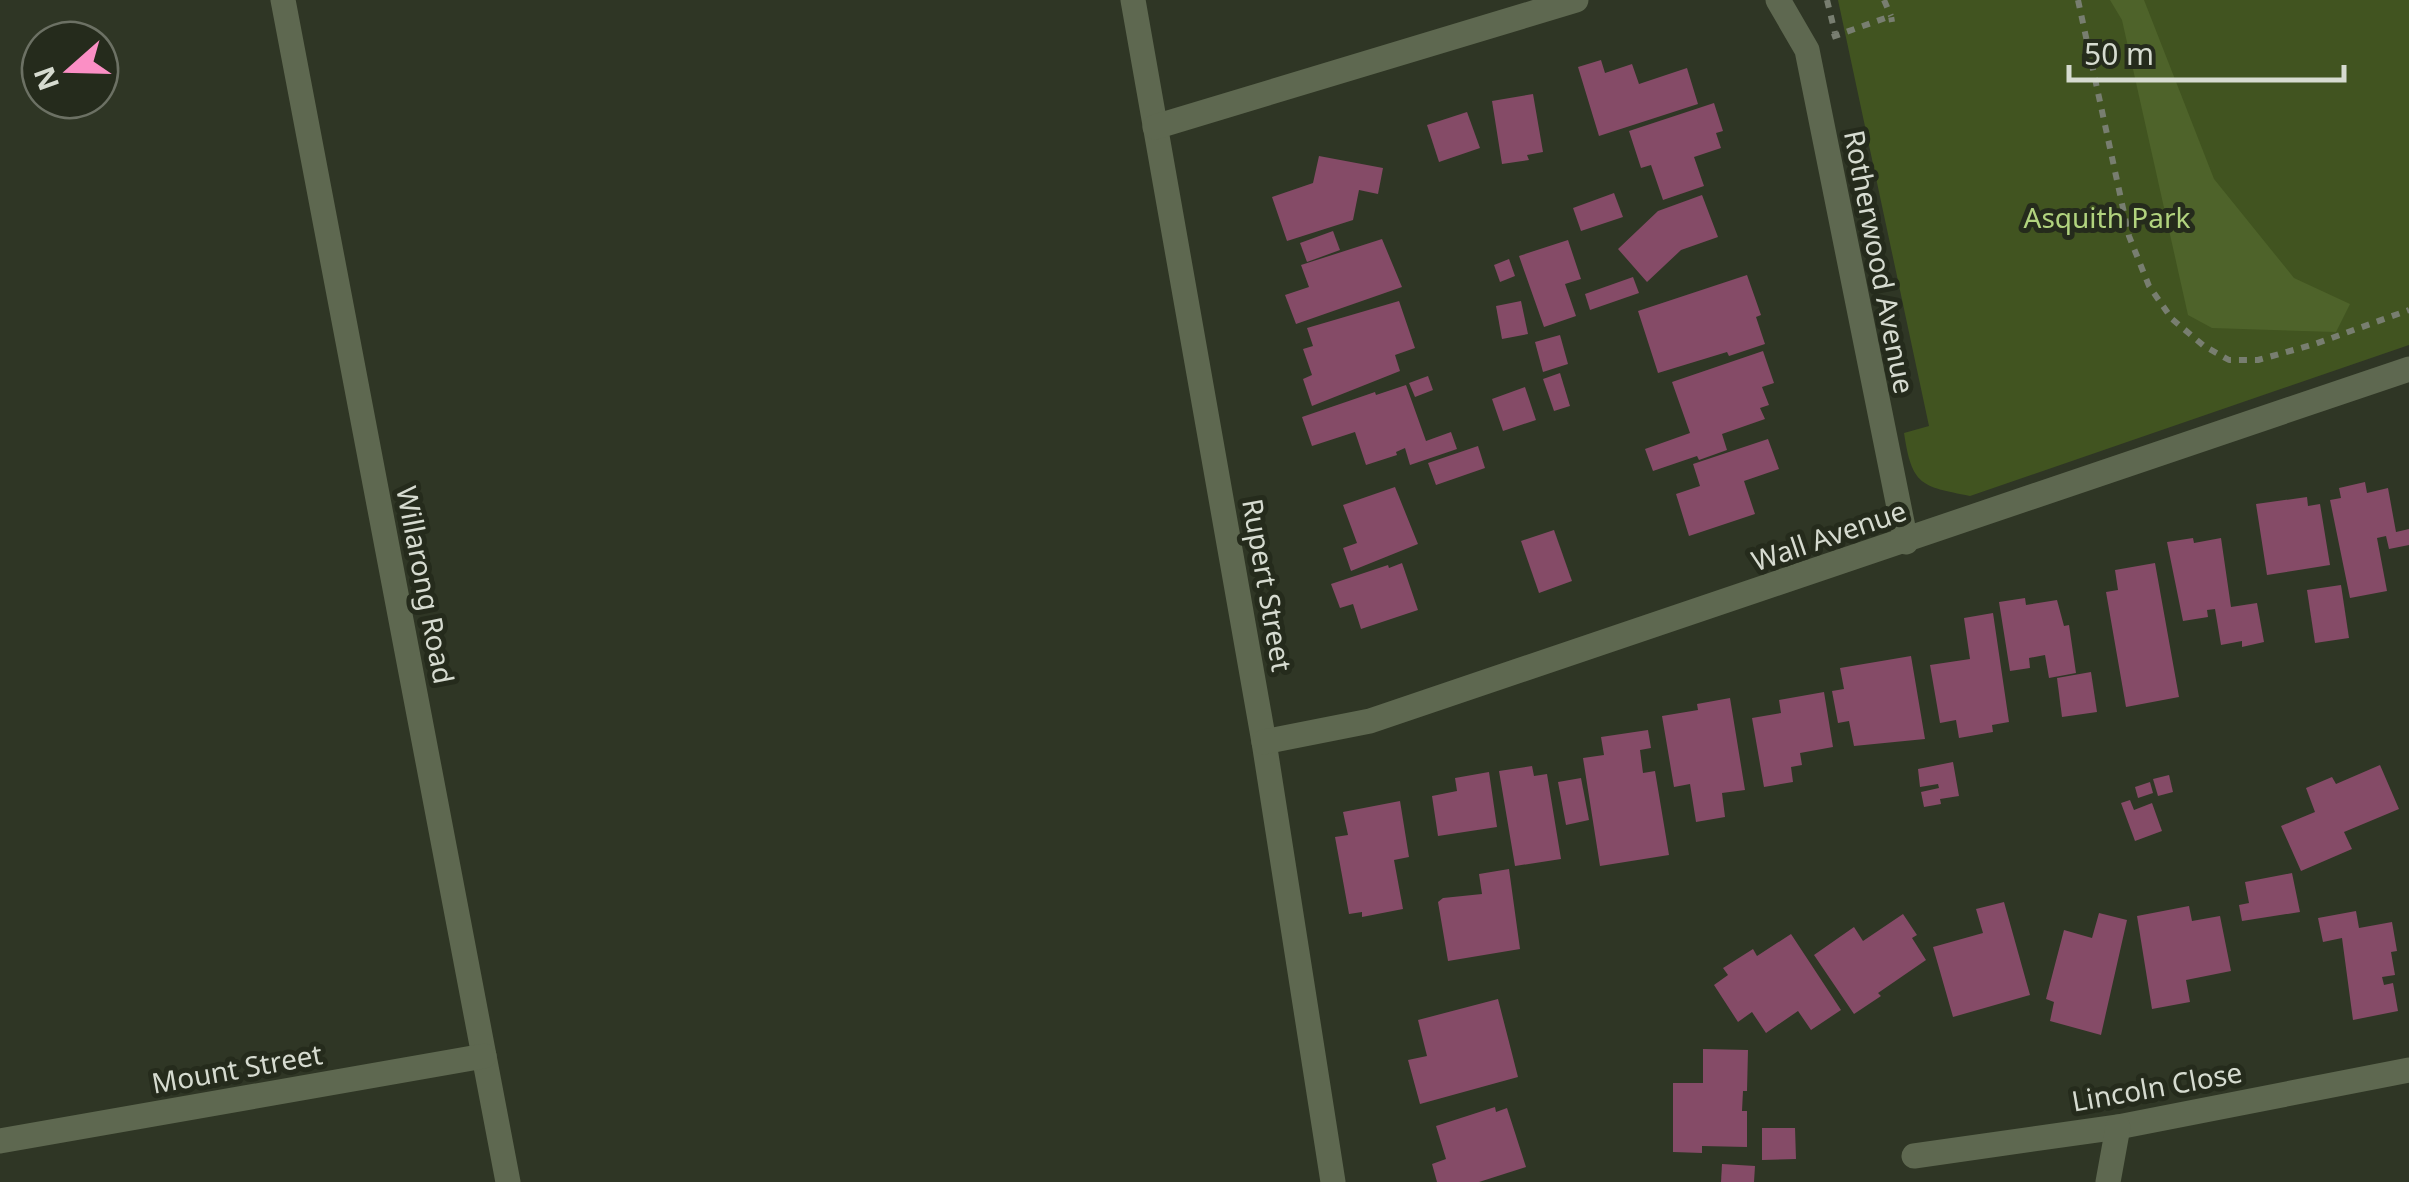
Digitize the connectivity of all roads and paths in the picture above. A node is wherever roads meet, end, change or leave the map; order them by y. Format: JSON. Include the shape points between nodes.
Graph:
{"nodes":[{"id":1,"x":283,"y":0,"type":"edge"},
{"id":2,"x":1132,"y":0,"type":"edge"},
{"id":3,"x":1576,"y":0,"type":"edge"},
{"id":4,"x":1778,"y":0,"type":"edge"},
{"id":5,"x":1827,"y":0,"type":"edge"},
{"id":6,"x":1884,"y":0,"type":"edge"},
{"id":7,"x":2078,"y":0,"type":"edge"},
{"id":8,"x":1864,"y":25,"type":"dead end"},
{"id":9,"x":1836,"y":35,"type":"dead end"},
{"id":10,"x":1155,"y":127,"type":"junction"},
{"id":11,"x":2409,"y":310,"type":"edge"},
{"id":12,"x":2409,"y":369,"type":"edge"},
{"id":13,"x":1906,"y":542,"type":"junction"},
{"id":14,"x":1264,"y":742,"type":"junction"},
{"id":15,"x":484,"y":1056,"type":"junction"},
{"id":16,"x":2409,"y":1070,"type":"edge"},
{"id":17,"x":2118,"y":1127,"type":"junction"},
{"id":18,"x":0,"y":1142,"type":"edge"},
{"id":19,"x":1914,"y":1156,"type":"dead end"},
{"id":20,"x":508,"y":1182,"type":"edge"},
{"id":21,"x":1333,"y":1182,"type":"edge"},
{"id":22,"x":2108,"y":1182,"type":"edge"}],
"edges":[{"from":1,"to":15,"type":"street","name":"Willarong Road"},
{"from":2,"to":10,"type":"street","name":"Rupert Street"},
{"from":3,"to":10,"type":"street"},
{"from":4,"to":13,"type":"street","name":"Rotherwood Avenue","via":[[1806,50]]},
{"from":5,"to":9,"type":"path"},
{"from":6,"to":8,"type":"path","via":[[1892,19]]},
{"from":7,"to":11,"type":"path","via":[[2129,236],[2172,319],[2228,360],[2258,360]]},
{"from":10,"to":14,"type":"street","name":"Rupert Street"},
{"from":12,"to":13,"type":"street","name":"Wall Avenue"},
{"from":13,"to":14,"type":"street","name":"Wall Avenue","via":[[1370,721]]},
{"from":14,"to":21,"type":"street","name":"Rupert Street"},
{"from":15,"to":18,"type":"street","name":"Mount Street"},
{"from":15,"to":20,"type":"street","name":"Willarong Road"},
{"from":16,"to":17,"type":"street","name":"Lincoln Close"},
{"from":17,"to":19,"type":"street","name":"Lincoln Close"},
{"from":17,"to":22,"type":"street"}]}
